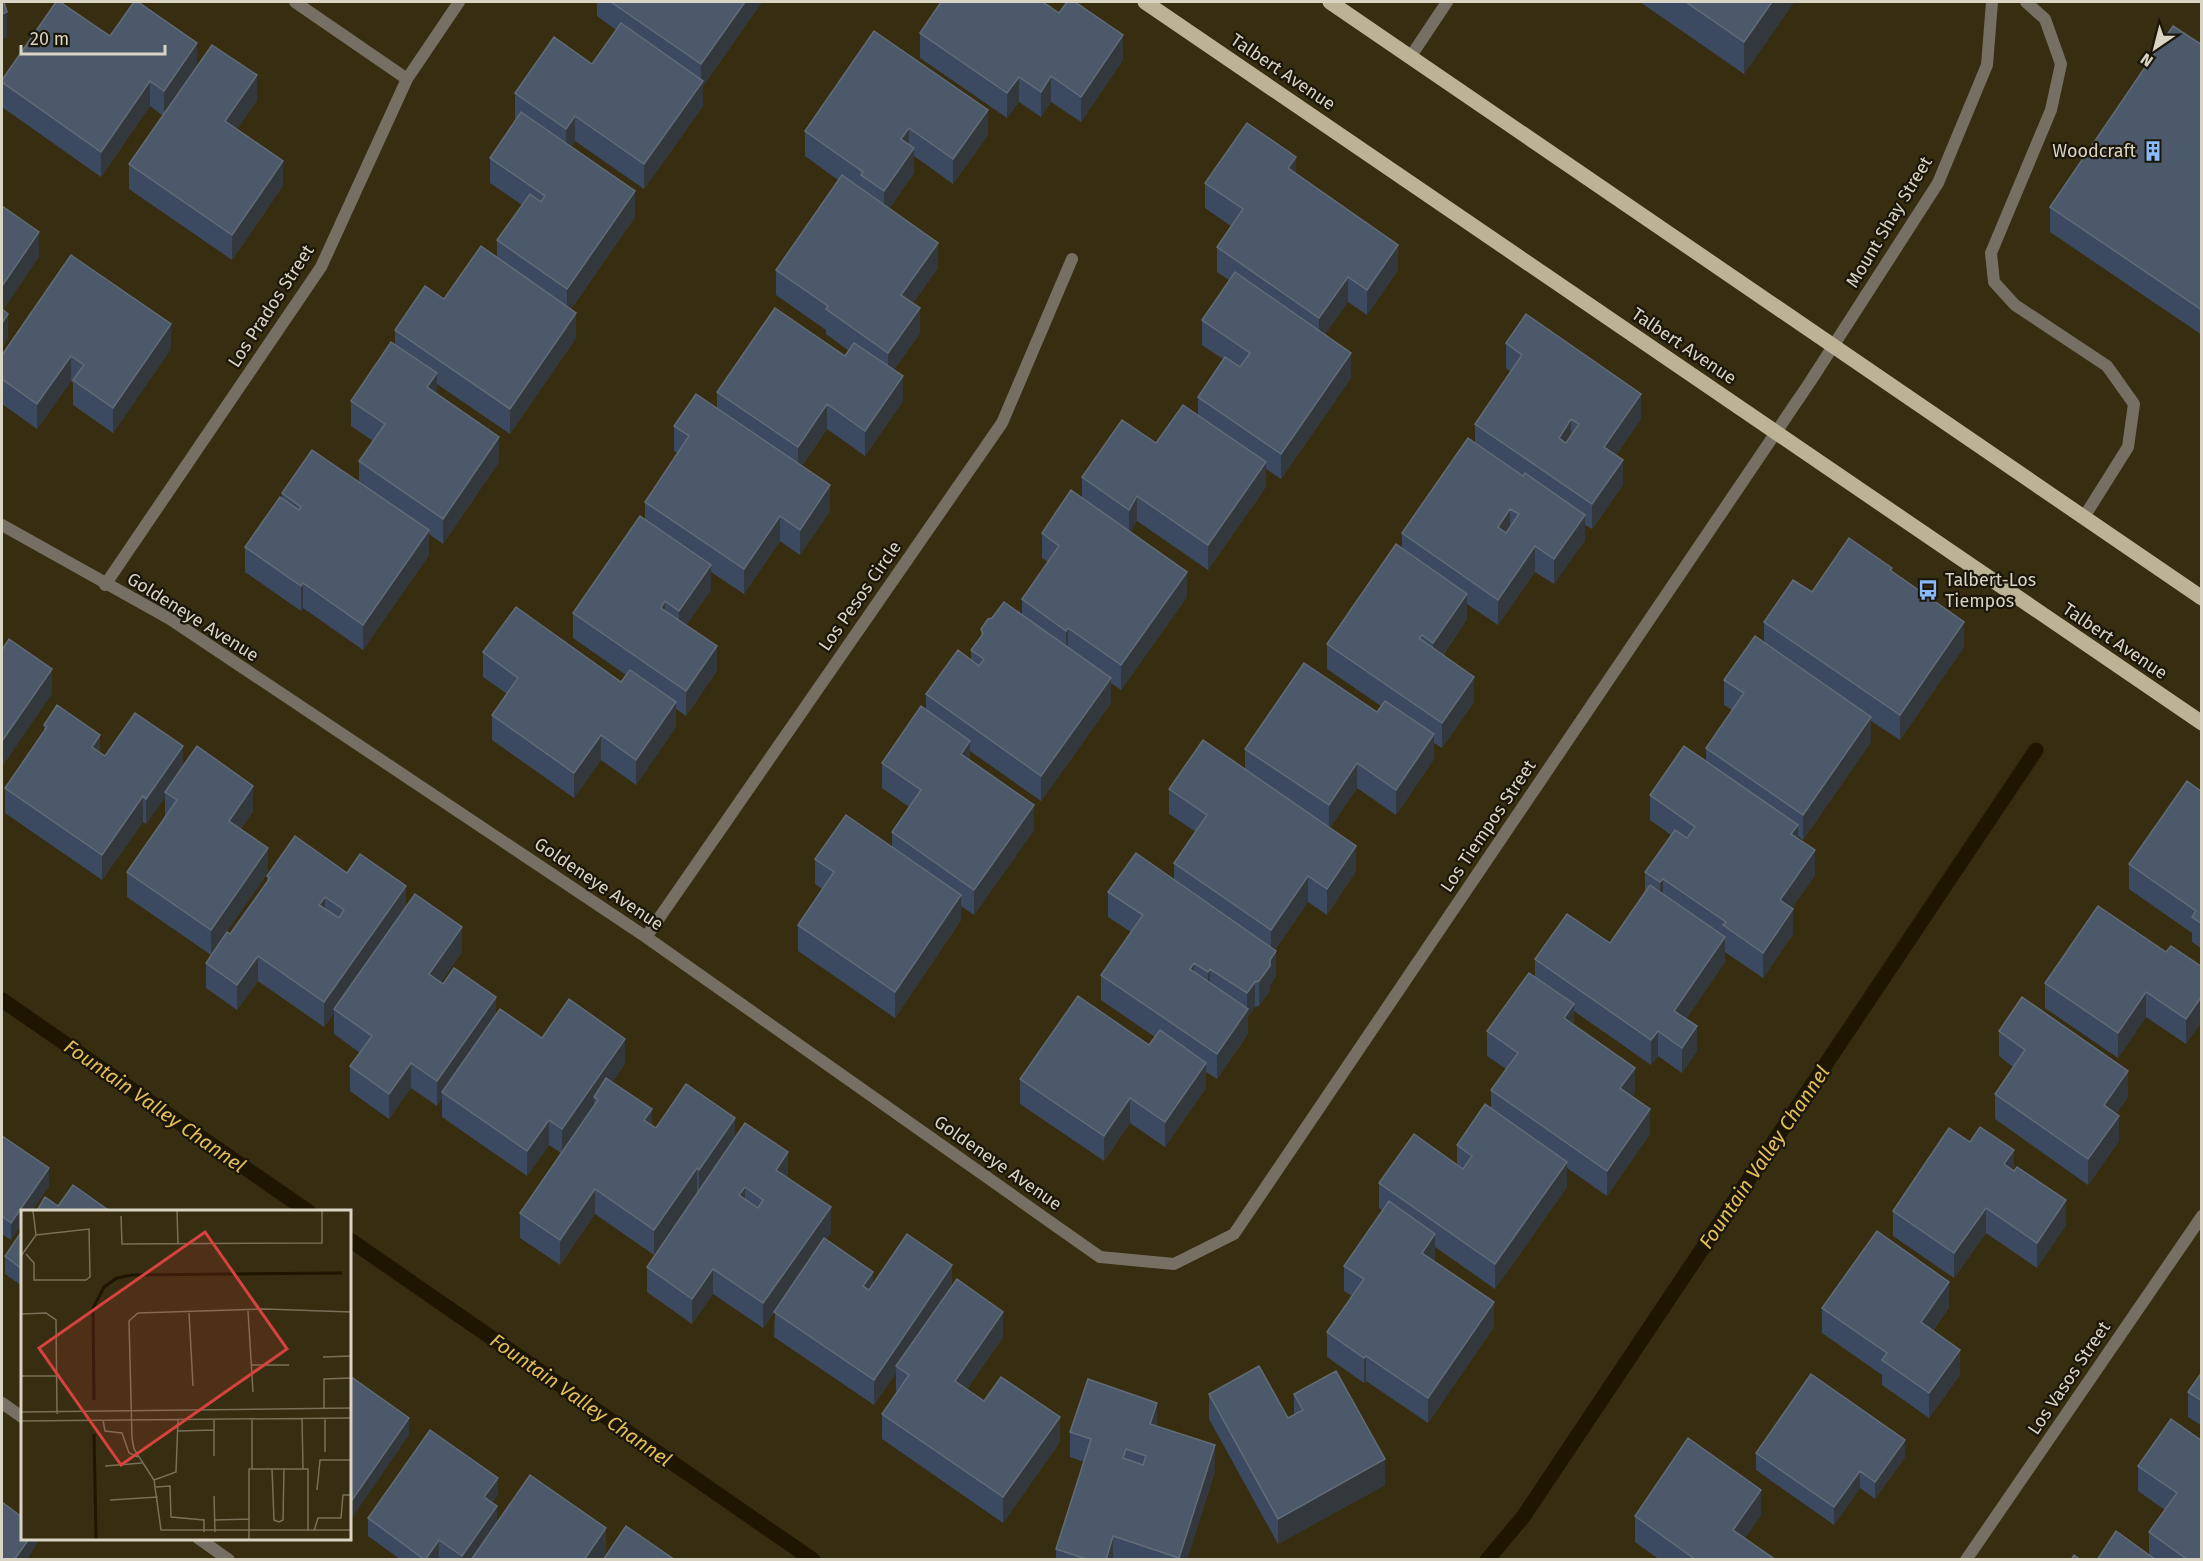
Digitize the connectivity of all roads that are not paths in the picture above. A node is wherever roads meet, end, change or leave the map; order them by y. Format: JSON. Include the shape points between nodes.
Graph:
{"nodes":[{"id":1,"x":295,"y":2,"type":"edge"},
{"id":2,"x":459,"y":2,"type":"edge"},
{"id":3,"x":1145,"y":2,"type":"edge"},
{"id":4,"x":1330,"y":2,"type":"edge"},
{"id":5,"x":1447,"y":2,"type":"edge"},
{"id":6,"x":1992,"y":2,"type":"edge"},
{"id":7,"x":2026,"y":2,"type":"edge"},
{"id":8,"x":1411,"y":56,"type":"junction"},
{"id":9,"x":407,"y":79,"type":"junction"},
{"id":10,"x":1072,"y":259,"type":"dead end"},
{"id":11,"x":1833,"y":345,"type":"junction"},
{"id":12,"x":1810,"y":382,"type":"joint"},
{"id":13,"x":1775,"y":432,"type":"junction"},
{"id":14,"x":2084,"y":518,"type":"junction"},
{"id":15,"x":2,"y":525,"type":"edge"},
{"id":16,"x":105,"y":585,"type":"junction"},
{"id":17,"x":2202,"y":598,"type":"edge"},
{"id":18,"x":2202,"y":723,"type":"edge"},
{"id":19,"x":646,"y":937,"type":"junction"},
{"id":20,"x":2202,"y":1216,"type":"edge"},
{"id":21,"x":1173,"y":1264,"type":"joint"},
{"id":22,"x":2,"y":1403,"type":"edge"},
{"id":23,"x":21,"y":1416,"type":"edge"},
{"id":24,"x":199,"y":1540,"type":"edge"},
{"id":25,"x":229,"y":1560,"type":"edge"},
{"id":26,"x":1966,"y":1560,"type":"edge"}],
"edges":[{"from":1,"to":9,"type":"street"},
{"from":2,"to":9,"type":"street","name":"Los Prados Street"},
{"from":3,"to":13,"type":"main road","name":"Talbert Avenue"},
{"from":4,"to":8,"type":"main road"},
{"from":5,"to":8,"type":"street"},
{"from":6,"to":11,"type":"street","name":"Mount Shay Street","via":[[1987,65],[1938,183]]},
{"from":7,"to":14,"type":"street","via":[[2045,19],[2061,64],[2051,110],[1991,253],[1994,282],[2015,306],[2107,366],[2134,404],[2128,447]]},
{"from":8,"to":11,"type":"main road"},
{"from":9,"to":16,"type":"street","name":"Los Prados Street","via":[[321,267]]},
{"from":10,"to":19,"type":"street","name":"Los Pesos Circle","via":[[1002,423]]},
{"from":11,"to":12,"type":"street","name":"Mount Shay Street"},
{"from":11,"to":14,"type":"main road"},
{"from":12,"to":13,"type":"street","name":"Los Tiempos Street"},
{"from":13,"to":18,"type":"main road","name":"Talbert Avenue"},
{"from":13,"to":21,"type":"street","name":"Los Tiempos Street","via":[[1234,1234]]},
{"from":14,"to":17,"type":"main road"},
{"from":15,"to":16,"type":"street","name":"Goldeneye Avenue"},
{"from":16,"to":19,"type":"street","name":"Goldeneye Avenue","via":[[170,619]]},
{"from":19,"to":21,"type":"street","name":"Goldeneye Avenue","via":[[1100,1257]]},
{"from":20,"to":26,"type":"street","name":"Los Vasos Street"},
{"from":22,"to":23,"type":"street"},
{"from":24,"to":25,"type":"street"}]}
